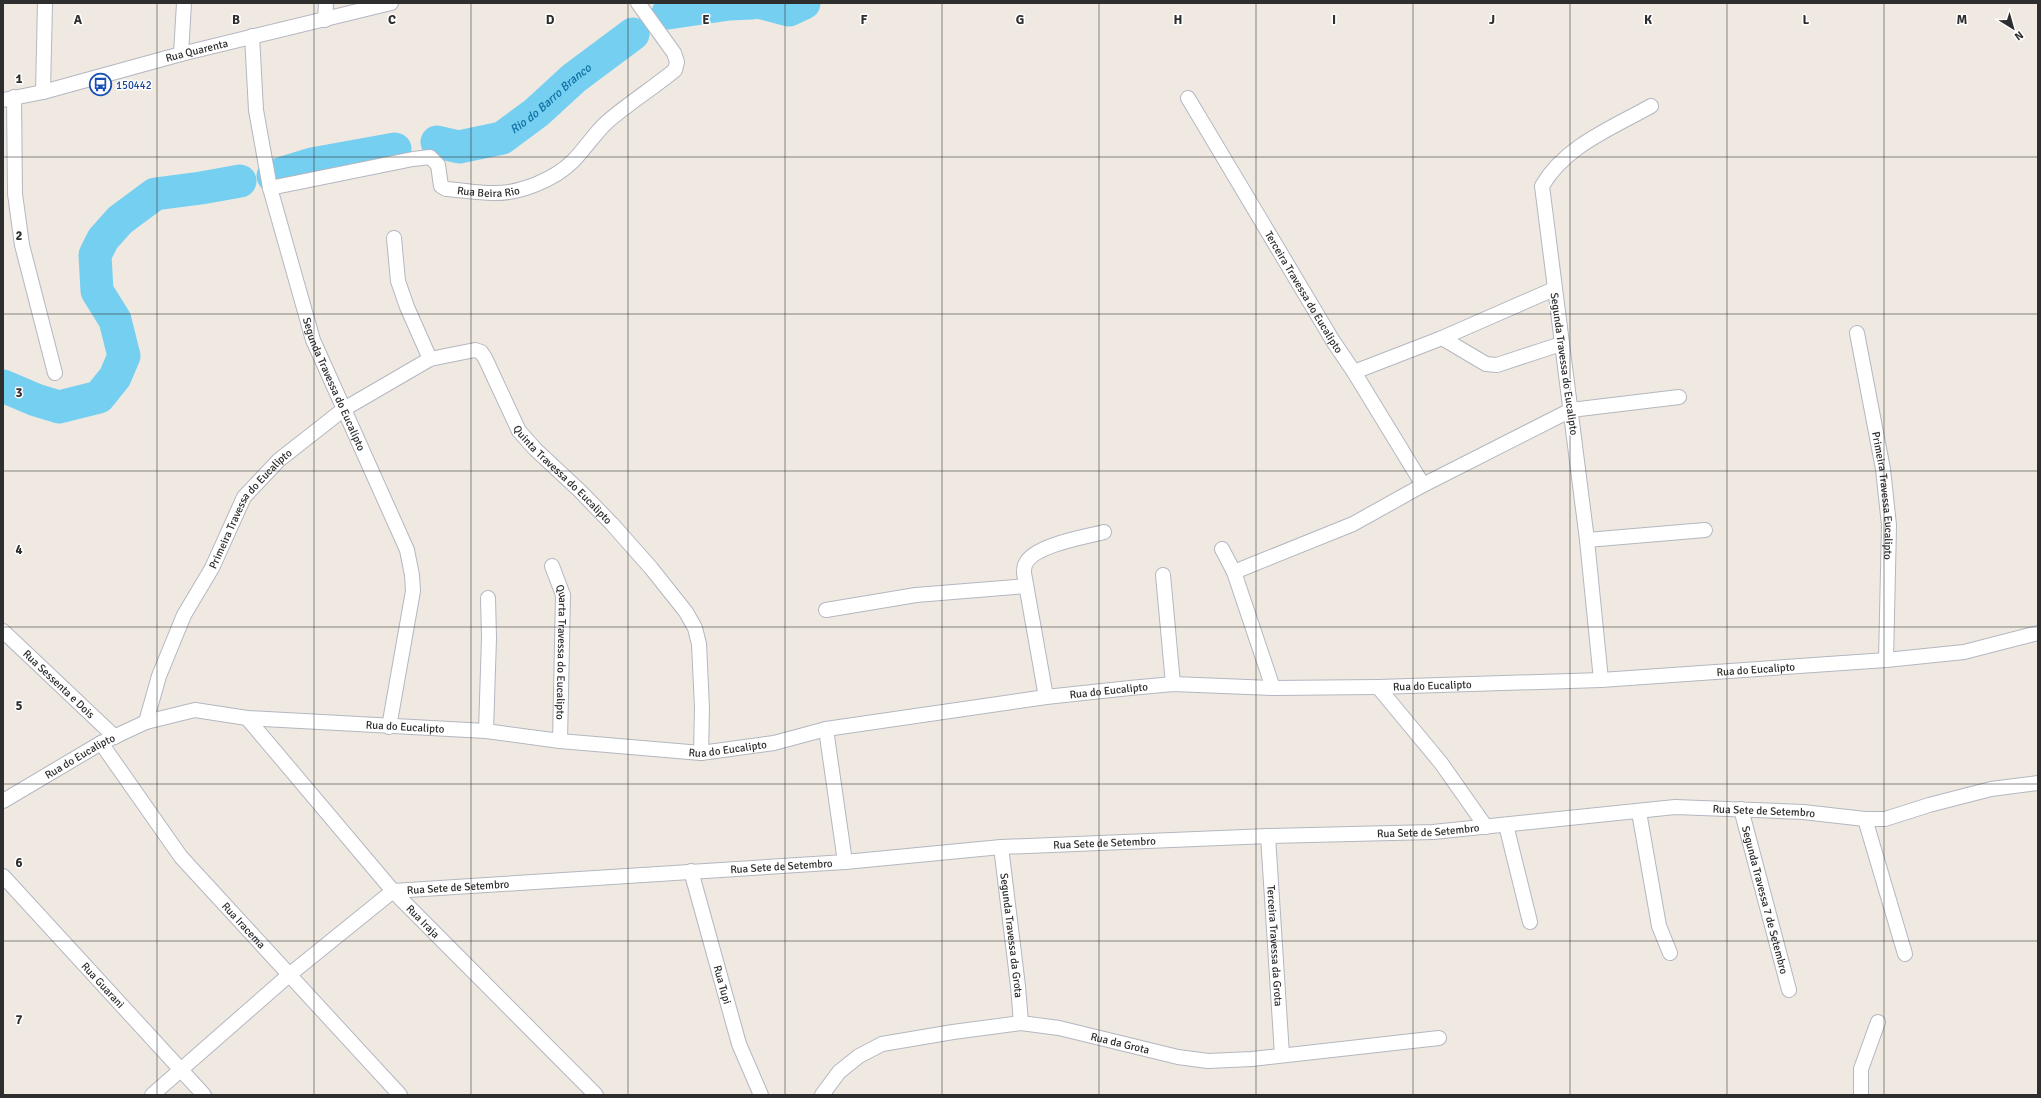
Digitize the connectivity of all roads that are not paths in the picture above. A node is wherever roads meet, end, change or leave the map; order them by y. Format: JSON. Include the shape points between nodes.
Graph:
{"nodes":[{"id":1,"x":45,"y":3,"type":"edge"},
{"id":2,"x":184,"y":3,"type":"edge"},
{"id":3,"x":326,"y":3,"type":"edge"},
{"id":4,"x":391,"y":3,"type":"edge"},
{"id":5,"x":638,"y":3,"type":"edge"},
{"id":6,"x":325,"y":20,"type":"junction"},
{"id":7,"x":252,"y":36,"type":"junction"},
{"id":8,"x":181,"y":54,"type":"junction"},
{"id":9,"x":43,"y":92,"type":"junction"},
{"id":10,"x":1188,"y":98,"type":"dead end"},
{"id":11,"x":8,"y":99,"type":"edge"},
{"id":12,"x":1651,"y":106,"type":"dead end"},
{"id":13,"x":270,"y":188,"type":"junction"},
{"id":14,"x":394,"y":238,"type":"dead end"},
{"id":15,"x":1554,"y":289,"type":"junction"},
{"id":16,"x":1857,"y":333,"type":"dead end"},
{"id":17,"x":1442,"y":338,"type":"junction"},
{"id":18,"x":1561,"y":344,"type":"junction"},
{"id":19,"x":430,"y":359,"type":"junction"},
{"id":20,"x":55,"y":372,"type":"dead end"},
{"id":21,"x":1354,"y":372,"type":"junction"},
{"id":22,"x":1679,"y":397,"type":"dead end"},
{"id":23,"x":344,"y":409,"type":"junction"},
{"id":24,"x":1571,"y":410,"type":"junction"},
{"id":25,"x":1423,"y":485,"type":"junction"},
{"id":26,"x":1705,"y":530,"type":"dead end"},
{"id":27,"x":1104,"y":532,"type":"dead end"},
{"id":28,"x":1587,"y":540,"type":"junction"},
{"id":29,"x":1222,"y":549,"type":"dead end"},
{"id":30,"x":552,"y":566,"type":"dead end"},
{"id":31,"x":1234,"y":572,"type":"junction"},
{"id":32,"x":1163,"y":575,"type":"dead end"},
{"id":33,"x":1026,"y":586,"type":"junction"},
{"id":34,"x":488,"y":598,"type":"dead end"},
{"id":35,"x":826,"y":610,"type":"dead end"},
{"id":36,"x":3,"y":631,"type":"edge"},
{"id":37,"x":2038,"y":633,"type":"edge"},
{"id":38,"x":1886,"y":660,"type":"junction"},
{"id":39,"x":1601,"y":680,"type":"junction"},
{"id":40,"x":1173,"y":684,"type":"junction"},
{"id":41,"x":1273,"y":688,"type":"junction"},
{"id":42,"x":1378,"y":688,"type":"junction"},
{"id":43,"x":1046,"y":697,"type":"junction"},
{"id":44,"x":247,"y":718,"type":"junction"},
{"id":45,"x":146,"y":722,"type":"junction"},
{"id":46,"x":389,"y":726,"type":"junction"},
{"id":47,"x":826,"y":729,"type":"junction"},
{"id":48,"x":486,"y":731,"type":"junction"},
{"id":49,"x":115,"y":737,"type":"junction"},
{"id":50,"x":560,"y":741,"type":"junction"},
{"id":51,"x":101,"y":743,"type":"junction"},
{"id":52,"x":701,"y":753,"type":"junction"},
{"id":53,"x":2038,"y":783,"type":"edge"},
{"id":54,"x":3,"y":801,"type":"edge"},
{"id":55,"x":1741,"y":809,"type":"junction"},
{"id":56,"x":1639,"y":812,"type":"junction"},
{"id":57,"x":1866,"y":820,"type":"junction"},
{"id":58,"x":1486,"y":826,"type":"junction"},
{"id":59,"x":1506,"y":826,"type":"junction"},
{"id":60,"x":1268,"y":836,"type":"junction"},
{"id":61,"x":1001,"y":847,"type":"junction"},
{"id":62,"x":845,"y":862,"type":"junction"},
{"id":63,"x":691,"y":871,"type":"junction"},
{"id":64,"x":3,"y":876,"type":"edge"},
{"id":65,"x":393,"y":891,"type":"junction"},
{"id":66,"x":1530,"y":922,"type":"dead end"},
{"id":67,"x":1670,"y":953,"type":"dead end"},
{"id":68,"x":1905,"y":954,"type":"dead end"},
{"id":69,"x":289,"y":975,"type":"junction"},
{"id":70,"x":1789,"y":990,"type":"dead end"},
{"id":71,"x":1878,"y":1022,"type":"dead end"},
{"id":72,"x":1021,"y":1023,"type":"junction"},
{"id":73,"x":1439,"y":1038,"type":"dead end"},
{"id":74,"x":1282,"y":1055,"type":"junction"},
{"id":75,"x":182,"y":1070,"type":"junction"},
{"id":76,"x":152,"y":1095,"type":"edge"},
{"id":77,"x":204,"y":1095,"type":"edge"},
{"id":78,"x":400,"y":1095,"type":"edge"},
{"id":79,"x":596,"y":1095,"type":"edge"},
{"id":80,"x":761,"y":1095,"type":"edge"},
{"id":81,"x":822,"y":1095,"type":"edge"},
{"id":82,"x":1861,"y":1095,"type":"edge"}],
"edges":[{"from":1,"to":9,"type":"street"},
{"from":2,"to":8,"type":"street"},
{"from":3,"to":6,"type":"street"},
{"from":4,"to":6,"type":"street","name":"Rua Quarenta"},
{"from":5,"to":13,"type":"street","name":"Rua Beira Rio","via":[[674,53],[677,62],[675,70],[606,123],[573,161],[530,186],[493,193],[446,189],[441,186],[438,165],[430,157]]},
{"from":6,"to":7,"type":"street","name":"Rua Quarenta"},
{"from":7,"to":8,"type":"street","name":"Rua Quarenta"},
{"from":7,"to":13,"type":"street","name":"Segunda Travessa do Eucalipto","via":[[256,110]]},
{"from":8,"to":9,"type":"street","name":"Rua Quarenta"},
{"from":9,"to":11,"type":"street","name":"Rua Quarenta"},
{"from":10,"to":21,"type":"street","name":"Terceira Travessa do Eucalipto"},
{"from":11,"to":20,"type":"street","via":[[15,194],[22,245]]},
{"from":12,"to":15,"type":"street","name":"Segunda Travessa do Eucalipto","via":[[1582,145],[1558,162],[1542,186]]},
{"from":13,"to":23,"type":"street","name":"Segunda Travessa do Eucalipto","via":[[313,340]]},
{"from":14,"to":19,"type":"street","via":[[398,281]]},
{"from":15,"to":17,"type":"street"},
{"from":15,"to":18,"type":"street","name":"Segunda Travessa do Eucalipto"},
{"from":16,"to":38,"type":"street","name":"Primeira Travessa Eucalipto","via":[[1883,469],[1889,525]]},
{"from":17,"to":18,"type":"street","via":[[1486,364],[1497,365]]},
{"from":17,"to":21,"type":"street"},
{"from":18,"to":24,"type":"street","name":"Segunda Travessa do Eucalipto"},
{"from":19,"to":23,"type":"street","name":"Primeira Travessa do Eucalipto"},
{"from":19,"to":52,"type":"street","name":"Quinta Travessa do Eucalipto","via":[[475,350],[481,352],[519,432],[612,524],[686,612],[695,628],[699,644]]},
{"from":21,"to":25,"type":"street","name":"Terceira Travessa do Eucalipto"},
{"from":22,"to":24,"type":"street"},
{"from":23,"to":45,"type":"street","name":"Primeira Travessa do Eucalipto","via":[[278,460],[244,497],[212,568],[184,615],[159,676]]},
{"from":23,"to":46,"type":"street","name":"Segunda Travessa do Eucalipto","via":[[407,550],[412,575],[413,591]]},
{"from":24,"to":25,"type":"street"},
{"from":24,"to":28,"type":"street","name":"Segunda Travessa do Eucalipto"},
{"from":25,"to":31,"type":"street","via":[[1353,524]]},
{"from":26,"to":28,"type":"street"},
{"from":27,"to":33,"type":"street","via":[[1046,548],[1030,558],[1025,564]]},
{"from":28,"to":39,"type":"street","name":"Segunda Travessa do Eucalipto"},
{"from":29,"to":31,"type":"street"},
{"from":30,"to":50,"type":"street","name":"Quarta Travessa do Eucalipto","via":[[563,595]]},
{"from":31,"to":41,"type":"street"},
{"from":32,"to":40,"type":"street"},
{"from":33,"to":35,"type":"street","via":[[916,595]]},
{"from":33,"to":43,"type":"street"},
{"from":34,"to":48,"type":"street"},
{"from":36,"to":49,"type":"street","name":"Rua Sessenta e Dois"},
{"from":37,"to":38,"type":"street","name":"Rua do Eucalipto","via":[[1964,652]]},
{"from":38,"to":39,"type":"street","name":"Rua do Eucalipto"},
{"from":39,"to":42,"type":"street","name":"Rua do Eucalipto"},
{"from":40,"to":41,"type":"street","name":"Rua do Eucalipto"},
{"from":40,"to":43,"type":"street","name":"Rua do Eucalipto"},
{"from":41,"to":42,"type":"street","name":"Rua do Eucalipto"},
{"from":42,"to":58,"type":"street","name":"Rua Sete de Setembro","via":[[1441,763]]},
{"from":43,"to":47,"type":"street","name":"Rua do Eucalipto"},
{"from":44,"to":45,"type":"street","name":"Rua do Eucalipto","via":[[195,710]]},
{"from":44,"to":46,"type":"street","name":"Rua do Eucalipto"},
{"from":44,"to":65,"type":"street","name":"Rua Iraja"},
{"from":45,"to":49,"type":"street","name":"Rua do Eucalipto"},
{"from":46,"to":48,"type":"street","name":"Rua do Eucalipto"},
{"from":47,"to":52,"type":"street","name":"Rua do Eucalipto","via":[[774,743]]},
{"from":47,"to":62,"type":"street"},
{"from":48,"to":50,"type":"street","name":"Rua do Eucalipto"},
{"from":49,"to":51,"type":"street","name":"Rua do Eucalipto"},
{"from":50,"to":52,"type":"street","name":"Rua do Eucalipto"},
{"from":51,"to":54,"type":"street","name":"Rua do Eucalipto"},
{"from":51,"to":69,"type":"street","name":"Rua Iracema","via":[[181,857]]},
{"from":53,"to":57,"type":"street","name":"Rua Sete de Setembro","via":[[1991,789],[1886,819]]},
{"from":55,"to":56,"type":"street","name":"Rua Sete de Setembro","via":[[1675,807]]},
{"from":55,"to":57,"type":"street","name":"Rua Sete de Setembro","via":[[1803,812]]},
{"from":55,"to":70,"type":"street","name":"Segunda Travessa 7 de Setembro"},
{"from":56,"to":59,"type":"street","name":"Rua Sete de Setembro"},
{"from":56,"to":67,"type":"street","via":[[1659,926]]},
{"from":57,"to":68,"type":"street"},
{"from":58,"to":59,"type":"street","name":"Rua Sete de Setembro"},
{"from":58,"to":60,"type":"street","name":"Rua Sete de Setembro","via":[[1433,832]]},
{"from":59,"to":66,"type":"street"},
{"from":60,"to":61,"type":"street","name":"Rua Sete de Setembro"},
{"from":60,"to":74,"type":"street","name":"Terceira Travessa da Grota"},
{"from":61,"to":62,"type":"street","name":"Rua Sete de Setembro"},
{"from":61,"to":72,"type":"street","name":"Segunda Travessa da Grota"},
{"from":62,"to":63,"type":"street","name":"Rua Sete de Setembro"},
{"from":63,"to":65,"type":"street","name":"Rua Sete de Setembro"},
{"from":63,"to":80,"type":"street","name":"Rua Tupi","via":[[739,1044]]},
{"from":64,"to":75,"type":"street","name":"Rua Guarani"},
{"from":65,"to":69,"type":"street","name":"Rua Sete de Setembro"},
{"from":65,"to":79,"type":"street","name":"Rua Iraja"},
{"from":69,"to":75,"type":"street","name":"Rua Sete de Setembro"},
{"from":69,"to":78,"type":"street","name":"Rua Iracema"},
{"from":71,"to":82,"type":"street","via":[[1861,1068]]},
{"from":72,"to":74,"type":"street","name":"Rua da Grota","via":[[1059,1028],[1196,1060],[1252,1059]]},
{"from":72,"to":81,"type":"street","name":"Rua da Grota","via":[[882,1044],[839,1072]]},
{"from":73,"to":74,"type":"street","name":"Rua da Grota"},
{"from":75,"to":76,"type":"street","name":"Rua Sete de Setembro"},
{"from":75,"to":77,"type":"street","name":"Rua Guarani"}]}
